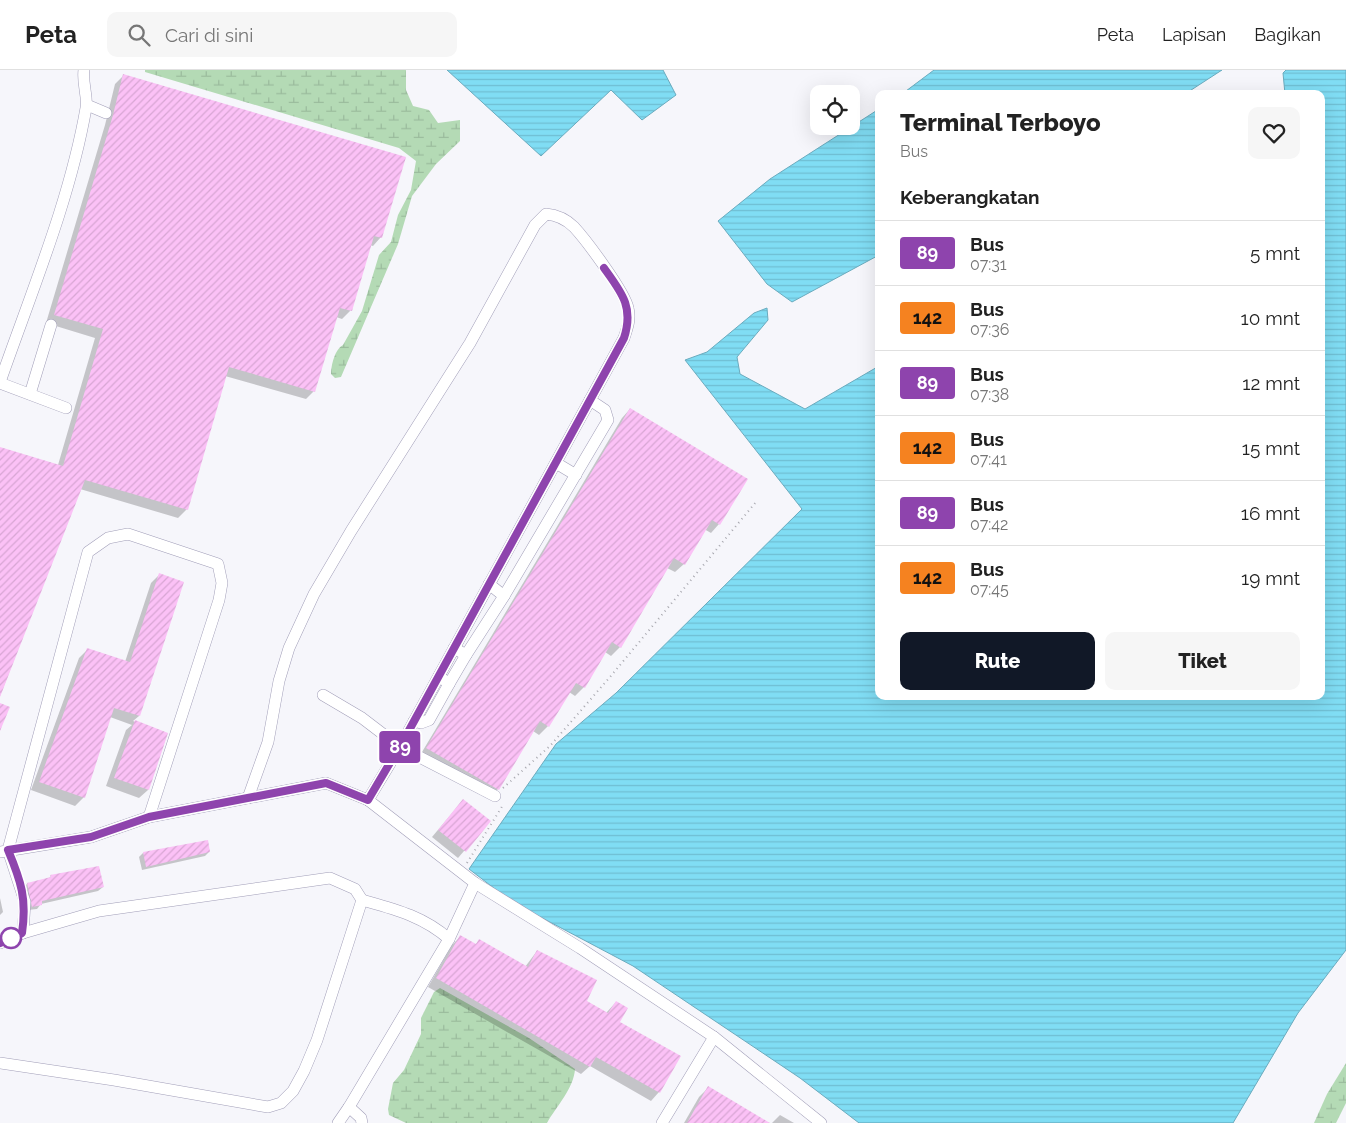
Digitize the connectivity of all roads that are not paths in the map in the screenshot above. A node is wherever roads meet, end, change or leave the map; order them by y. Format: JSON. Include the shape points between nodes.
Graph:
{"nodes":[{"id":1,"x":84,"y":70,"type":"edge"},
{"id":2,"x":87,"y":105,"type":"junction"},
{"id":3,"x":106,"y":113,"type":"dead end"},
{"id":4,"x":51,"y":325,"type":"dead end"},
{"id":5,"x":0,"y":382,"type":"edge"},
{"id":6,"x":30,"y":394,"type":"junction"},
{"id":7,"x":590,"y":400,"type":"junction"},
{"id":8,"x":66,"y":408,"type":"dead end"},
{"id":9,"x":556,"y":462,"type":"junction"},
{"id":10,"x":576,"y":475,"type":"junction"},
{"id":11,"x":539,"y":493,"type":"junction"},
{"id":12,"x":558,"y":505,"type":"junction"},
{"id":13,"x":504,"y":556,"type":"junction"},
{"id":14,"x":521,"y":567,"type":"junction"},
{"id":15,"x":489,"y":584,"type":"junction"},
{"id":16,"x":504,"y":596,"type":"junction"},
{"id":17,"x":454,"y":648,"type":"junction"},
{"id":18,"x":466,"y":655,"type":"junction"},
{"id":19,"x":439,"y":676,"type":"junction"},
{"id":20,"x":449,"y":684,"type":"junction"},
{"id":21,"x":323,"y":696,"type":"dead end"},
{"id":22,"x":414,"y":721,"type":"junction"},
{"id":23,"x":400,"y":747,"type":"junction"},
{"id":24,"x":495,"y":796,"type":"road end"},
{"id":25,"x":248,"y":798,"type":"junction"},
{"id":26,"x":368,"y":800,"type":"junction"},
{"id":27,"x":149,"y":817,"type":"junction"},
{"id":28,"x":4,"y":851,"type":"edge"},
{"id":29,"x":475,"y":883,"type":"junction"},
{"id":30,"x":362,"y":900,"type":"junction"},
{"id":31,"x":22,"y":933,"type":"junction"},
{"id":32,"x":448,"y":939,"type":"junction"},
{"id":33,"x":0,"y":943,"type":"edge"},
{"id":34,"x":714,"y":1037,"type":"junction"},
{"id":35,"x":0,"y":1063,"type":"edge"},
{"id":36,"x":349,"y":1107,"type":"junction"},
{"id":37,"x":338,"y":1123,"type":"edge"},
{"id":38,"x":362,"y":1123,"type":"edge"},
{"id":39,"x":662,"y":1123,"type":"edge"},
{"id":40,"x":821,"y":1123,"type":"edge"}],
"edges":[{"from":1,"to":2,"type":"lane","via":[[82,81]]},
{"from":2,"to":3,"type":"lane"},
{"from":2,"to":5,"type":"lane","via":[[50,240]]},
{"from":4,"to":6,"type":"lane"},
{"from":5,"to":6,"type":"lane"},
{"from":6,"to":8,"type":"lane"},
{"from":7,"to":9,"type":"lane"},
{"from":7,"to":10,"type":"lane","via":[[606,410],[608,420]]},
{"from":7,"to":25,"type":"lane","via":[[624,338],[629,323],[628,307],[573,226],[558,215],[546,214],[536,224],[470,343],[350,531],[314,594],[289,648],[279,681],[268,742]]},
{"from":9,"to":10,"type":"lane"},
{"from":9,"to":11,"type":"lane"},
{"from":10,"to":12,"type":"lane"},
{"from":11,"to":12,"type":"lane"},
{"from":11,"to":13,"type":"lane"},
{"from":12,"to":14,"type":"lane"},
{"from":13,"to":14,"type":"lane"},
{"from":13,"to":15,"type":"lane"},
{"from":14,"to":16,"type":"lane"},
{"from":15,"to":16,"type":"lane"},
{"from":15,"to":17,"type":"lane"},
{"from":16,"to":18,"type":"lane"},
{"from":17,"to":18,"type":"lane"},
{"from":17,"to":19,"type":"lane"},
{"from":18,"to":20,"type":"lane"},
{"from":19,"to":20,"type":"lane"},
{"from":19,"to":22,"type":"lane"},
{"from":20,"to":22,"type":"lane","via":[[429,720]]},
{"from":21,"to":23,"type":"lane","via":[[362,718]]},
{"from":22,"to":23,"type":"lane"},
{"from":23,"to":24,"type":"lane"},
{"from":23,"to":26,"type":"lane"},
{"from":25,"to":26,"type":"lane","via":[[326,783]]},
{"from":25,"to":27,"type":"lane"},
{"from":26,"to":29,"type":"lane"},
{"from":27,"to":28,"type":"lane","via":[[91,837]]},
{"from":27,"to":28,"type":"lane","via":[[222,583],[218,564],[128,534],[108,538],[88,552]]},
{"from":28,"to":31,"type":"lane","via":[[25,902]]},
{"from":29,"to":32,"type":"lane"},
{"from":29,"to":34,"type":"lane"},
{"from":30,"to":31,"type":"lane","via":[[355,889],[330,878],[99,911]]},
{"from":30,"to":32,"type":"lane","via":[[404,911],[433,925]]},
{"from":30,"to":35,"type":"lane","via":[[317,1040],[294,1091],[280,1103],[268,1107]]},
{"from":31,"to":33,"type":"lane"},
{"from":32,"to":36,"type":"lane"},
{"from":34,"to":39,"type":"lane"},
{"from":34,"to":40,"type":"lane"},
{"from":36,"to":37,"type":"lane"},
{"from":36,"to":38,"type":"lane"}]}
